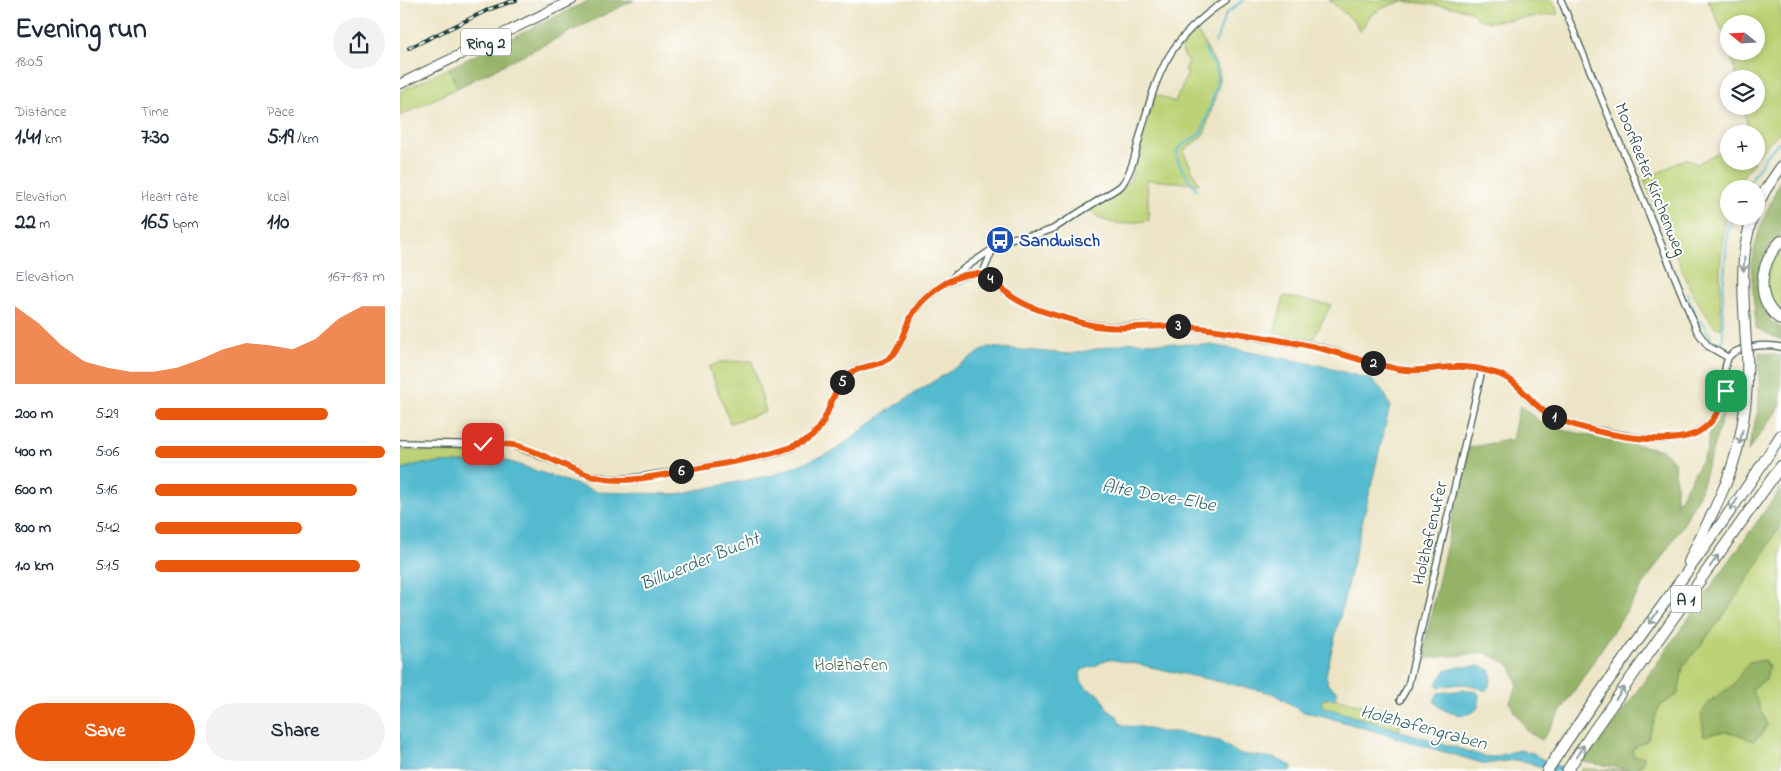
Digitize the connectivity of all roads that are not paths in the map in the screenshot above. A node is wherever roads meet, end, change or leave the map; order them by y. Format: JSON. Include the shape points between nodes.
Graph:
{"nodes":[{"id":1,"x":572,"y":0,"type":"edge"},
{"id":2,"x":1226,"y":0,"type":"edge"},
{"id":3,"x":1560,"y":0,"type":"edge"},
{"id":4,"x":400,"y":84,"type":"edge"},
{"id":5,"x":1781,"y":168,"type":"edge"},
{"id":6,"x":1765,"y":191,"type":"edge"},
{"id":7,"x":1751,"y":225,"type":"edge"},
{"id":8,"x":1781,"y":241,"type":"edge"},
{"id":9,"x":993,"y":249,"type":"junction"},
{"id":10,"x":982,"y":275,"type":"junction"},
{"id":11,"x":949,"y":282,"type":"junction"},
{"id":12,"x":1781,"y":320,"type":"edge"},
{"id":13,"x":1781,"y":348,"type":"edge"},
{"id":14,"x":1727,"y":357,"type":"junction"},
{"id":15,"x":1482,"y":370,"type":"junction"},
{"id":16,"x":1781,"y":435,"type":"edge"},
{"id":17,"x":400,"y":443,"type":"edge"},
{"id":18,"x":1781,"y":466,"type":"edge"},
{"id":19,"x":1682,"y":579,"type":"junction"},
{"id":20,"x":1400,"y":700,"type":"dead end"},
{"id":21,"x":1550,"y":767,"type":"edge"},
{"id":22,"x":1567,"y":770,"type":"edge"}],
"edges":[{"from":1,"to":4,"type":"main road","number":"Ring 2"},
{"from":2,"to":9,"type":"street","via":[[1186,32],[1165,61],[1151,96],[1132,166],[1121,186],[1053,229],[1013,238]]},
{"from":3,"to":14,"type":"street","name":"Moorfleeter Kirchenweg","via":[[1697,331],[1708,346]]},
{"from":5,"to":6,"type":"highway"},
{"from":7,"to":19,"type":"highway","one_way":true,"via":[[1743,270],[1747,348],[1746,402],[1741,435],[1719,500]]},
{"from":8,"to":12,"type":"highway","via":[[1766,262],[1762,286],[1766,303]]},
{"from":9,"to":10,"type":"street"},
{"from":9,"to":11,"type":"street"},
{"from":10,"to":11,"type":"street","via":[[969,274]]},
{"from":10,"to":15,"type":"street","via":[[1021,302],[1093,325],[1217,330],[1314,346],[1401,370],[1453,367]]},
{"from":11,"to":17,"type":"street","via":[[919,304],[891,358],[857,368],[845,377],[814,435],[768,455],[611,479],[582,472],[512,445]]},
{"from":13,"to":14,"type":"street","via":[[1755,346]]},
{"from":14,"to":15,"type":"street","via":[[1726,391],[1718,413],[1710,423],[1693,435],[1656,440],[1591,429],[1558,419],[1540,409],[1512,381]]},
{"from":15,"to":20,"type":"street","name":"Holzhafenufer","via":[[1408,686]]},
{"from":16,"to":19,"type":"highway","number":"A 1","one_way":true},
{"from":22,"to":18,"type":"highway","number":"A 1","one_way":true},
{"from":19,"to":21,"type":"highway","number":"A 1","one_way":true}]}
